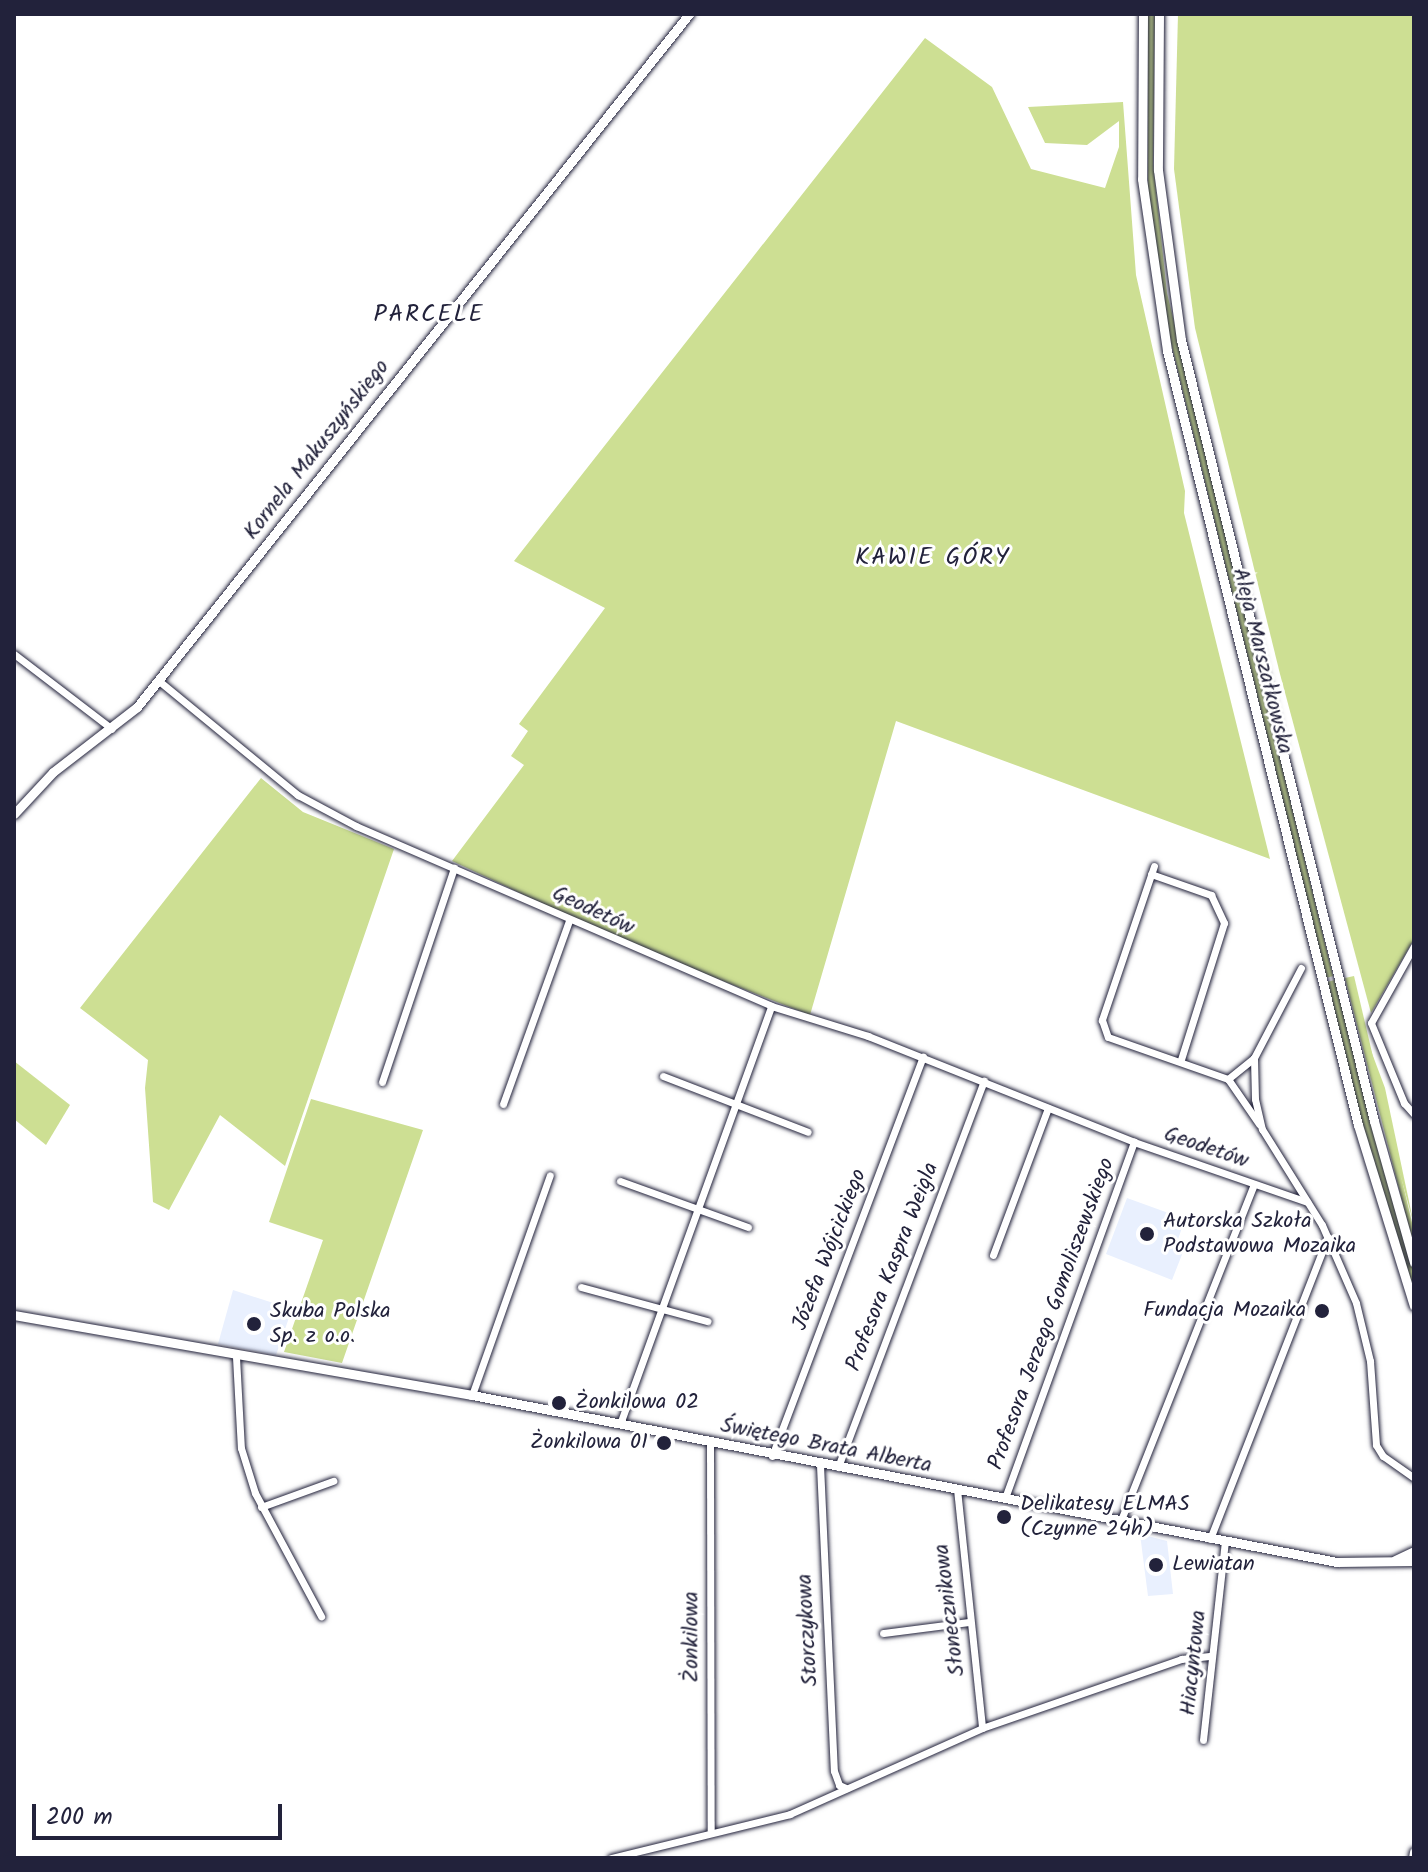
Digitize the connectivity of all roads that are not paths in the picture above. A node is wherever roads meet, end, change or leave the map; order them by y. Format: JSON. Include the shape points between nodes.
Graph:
{"nodes":[{"id":1,"x":689,"y":14,"type":"edge"},
{"id":2,"x":1143,"y":14,"type":"edge"},
{"id":3,"x":1159,"y":14,"type":"edge"},
{"id":4,"x":14,"y":654,"type":"edge"},
{"id":5,"x":159,"y":681,"type":"junction"},
{"id":6,"x":112,"y":729,"type":"junction"},
{"id":7,"x":15,"y":809,"type":"edge"},
{"id":8,"x":454,"y":868,"type":"junction"},
{"id":9,"x":569,"y":921,"type":"junction"},
{"id":10,"x":1414,"y":946,"type":"edge"},
{"id":11,"x":1301,"y":968,"type":"dead end"},
{"id":12,"x":771,"y":1006,"type":"junction"},
{"id":13,"x":923,"y":1057,"type":"junction"},
{"id":14,"x":1254,"y":1058,"type":"junction"},
{"id":15,"x":1181,"y":1059,"type":"junction"},
{"id":16,"x":663,"y":1076,"type":"dead end"},
{"id":17,"x":1228,"y":1079,"type":"junction"},
{"id":18,"x":984,"y":1081,"type":"junction"},
{"id":19,"x":382,"y":1082,"type":"dead end"},
{"id":20,"x":503,"y":1104,"type":"dead end"},
{"id":21,"x":735,"y":1105,"type":"junction"},
{"id":22,"x":1048,"y":1108,"type":"junction"},
{"id":23,"x":1414,"y":1114,"type":"edge"},
{"id":24,"x":1262,"y":1129,"type":"junction"},
{"id":25,"x":808,"y":1132,"type":"dead end"},
{"id":26,"x":1134,"y":1142,"type":"junction"},
{"id":27,"x":550,"y":1175,"type":"dead end"},
{"id":28,"x":620,"y":1181,"type":"dead end"},
{"id":29,"x":1254,"y":1184,"type":"junction"},
{"id":30,"x":1307,"y":1202,"type":"junction"},
{"id":31,"x":697,"y":1205,"type":"junction"},
{"id":32,"x":748,"y":1227,"type":"dead end"},
{"id":33,"x":1328,"y":1237,"type":"junction"},
{"id":34,"x":993,"y":1255,"type":"dead end"},
{"id":35,"x":1414,"y":1262,"type":"edge"},
{"id":36,"x":581,"y":1287,"type":"dead end"},
{"id":37,"x":1414,"y":1306,"type":"edge"},
{"id":38,"x":659,"y":1307,"type":"junction"},
{"id":39,"x":14,"y":1315,"type":"edge"},
{"id":40,"x":707,"y":1321,"type":"dead end"},
{"id":41,"x":236,"y":1357,"type":"junction"},
{"id":42,"x":472,"y":1395,"type":"junction"},
{"id":43,"x":620,"y":1424,"type":"junction"},
{"id":44,"x":710,"y":1443,"type":"junction"},
{"id":45,"x":772,"y":1456,"type":"junction"},
{"id":46,"x":820,"y":1465,"type":"junction"},
{"id":47,"x":838,"y":1467,"type":"junction"},
{"id":48,"x":1414,"y":1478,"type":"edge"},
{"id":49,"x":333,"y":1481,"type":"dead end"},
{"id":50,"x":957,"y":1489,"type":"junction"},
{"id":51,"x":1005,"y":1498,"type":"junction"},
{"id":52,"x":261,"y":1507,"type":"junction"},
{"id":53,"x":1121,"y":1520,"type":"junction"},
{"id":54,"x":1210,"y":1539,"type":"junction"},
{"id":55,"x":1225,"y":1542,"type":"junction"},
{"id":56,"x":1414,"y":1551,"type":"edge"},
{"id":57,"x":1395,"y":1560,"type":"junction"},
{"id":58,"x":1414,"y":1561,"type":"edge"},
{"id":59,"x":321,"y":1616,"type":"dead end"},
{"id":60,"x":969,"y":1622,"type":"junction"},
{"id":61,"x":883,"y":1633,"type":"dead end"},
{"id":62,"x":1212,"y":1656,"type":"junction"},
{"id":63,"x":982,"y":1728,"type":"junction"},
{"id":64,"x":1203,"y":1740,"type":"dead end"},
{"id":65,"x":846,"y":1788,"type":"junction"},
{"id":66,"x":711,"y":1830,"type":"junction"},
{"id":67,"x":1414,"y":1852,"type":"edge"},
{"id":68,"x":611,"y":1858,"type":"edge"},
{"id":69,"x":1413,"y":1858,"type":"edge"}],
"edges":[{"from":1,"to":5,"type":"main road","name":"Kornela Makuszyńskiego"},
{"from":2,"to":37,"type":"main road","name":"Aleja Marszałkowska","via":[[1142,179],[1167,351],[1358,1125]]},
{"from":3,"to":35,"type":"main road","name":"Aleja Marszałkowska","via":[[1159,184],[1181,340],[1374,1121]]},
{"from":4,"to":6,"type":"street"},
{"from":5,"to":6,"type":"main road","name":"Kornela Makuszyńskiego"},
{"from":5,"to":8,"type":"street","name":"Geodetów","via":[[298,795]]},
{"from":6,"to":7,"type":"main road","name":"Kornela Makuszyńskiego","via":[[53,772]]},
{"from":8,"to":9,"type":"street","name":"Geodetów"},
{"from":8,"to":19,"type":"street"},
{"from":9,"to":12,"type":"street","name":"Geodetów"},
{"from":9,"to":20,"type":"street"},
{"from":10,"to":23,"type":"street","via":[[1371,1023],[1406,1108]]},
{"from":11,"to":14,"type":"street"},
{"from":12,"to":13,"type":"street","name":"Geodetów"},
{"from":12,"to":21,"type":"street"},
{"from":13,"to":18,"type":"street","name":"Geodetów"},
{"from":13,"to":45,"type":"street","name":"Józefa Wójcickiego"},
{"from":14,"to":17,"type":"street"},
{"from":14,"to":24,"type":"street"},
{"from":15,"to":15,"type":"street","via":[[1108,1037],[1102,1020],[1152,870],[1211,895],[1224,923]]},
{"from":15,"to":17,"type":"street"},
{"from":16,"to":21,"type":"street"},
{"from":17,"to":24,"type":"street"},
{"from":18,"to":22,"type":"street","name":"Geodetów"},
{"from":18,"to":47,"type":"street","name":"Profesora Kaspra Weigla"},
{"from":21,"to":25,"type":"street"},
{"from":21,"to":31,"type":"street"},
{"from":22,"to":26,"type":"street","name":"Geodetów"},
{"from":22,"to":34,"type":"street"},
{"from":24,"to":30,"type":"street"},
{"from":26,"to":29,"type":"street","name":"Geodetów"},
{"from":26,"to":51,"type":"street","name":"Profesora Jerzego Gomoliszewskiego"},
{"from":27,"to":42,"type":"street"},
{"from":28,"to":31,"type":"street"},
{"from":29,"to":30,"type":"street","name":"Geodetów"},
{"from":29,"to":53,"type":"street"},
{"from":30,"to":33,"type":"street"},
{"from":31,"to":32,"type":"street"},
{"from":31,"to":38,"type":"street"},
{"from":33,"to":48,"type":"street","via":[[1362,1321],[1376,1445]]},
{"from":33,"to":54,"type":"street"},
{"from":36,"to":38,"type":"street"},
{"from":38,"to":40,"type":"street"},
{"from":38,"to":43,"type":"street"},
{"from":39,"to":41,"type":"main road","name":"Świętego Brata Alberta"},
{"from":41,"to":42,"type":"main road","name":"Świętego Brata Alberta"},
{"from":41,"to":52,"type":"street","via":[[241,1448]]},
{"from":42,"to":43,"type":"main road","name":"Świętego Brata Alberta"},
{"from":43,"to":44,"type":"main road","name":"Świętego Brata Alberta"},
{"from":44,"to":45,"type":"main road","name":"Świętego Brata Alberta"},
{"from":44,"to":66,"type":"street","name":"Żonkilowa"},
{"from":45,"to":46,"type":"main road","name":"Świętego Brata Alberta"},
{"from":46,"to":47,"type":"main road","name":"Świętego Brata Alberta"},
{"from":46,"to":65,"type":"street","name":"Storczykowa","via":[[834,1771]]},
{"from":47,"to":50,"type":"main road","name":"Świętego Brata Alberta"},
{"from":49,"to":52,"type":"street"},
{"from":50,"to":51,"type":"main road","name":"Świętego Brata Alberta"},
{"from":50,"to":60,"type":"street","name":"Słonecznikowa"},
{"from":51,"to":53,"type":"main road","name":"Świętego Brata Alberta"},
{"from":52,"to":59,"type":"street"},
{"from":53,"to":54,"type":"main road","name":"Świętego Brata Alberta"},
{"from":54,"to":55,"type":"main road","name":"Świętego Brata Alberta"},
{"from":55,"to":57,"type":"main road","name":"Świętego Brata Alberta","via":[[1337,1562]]},
{"from":55,"to":62,"type":"street","name":"Hiacyntowa"},
{"from":56,"to":57,"type":"main road","name":"Świętego Brata Alberta"},
{"from":57,"to":58,"type":"main road","name":"Świętego Brata Alberta"},
{"from":60,"to":61,"type":"street"},
{"from":60,"to":63,"type":"street","name":"Słonecznikowa"},
{"from":62,"to":63,"type":"street","via":[[1181,1659]]},
{"from":62,"to":64,"type":"street","name":"Hiacyntowa"},
{"from":63,"to":65,"type":"street"},
{"from":65,"to":66,"type":"street","via":[[790,1814]]},
{"from":66,"to":68,"type":"street"},
{"from":67,"to":69,"type":"main road"}]}
